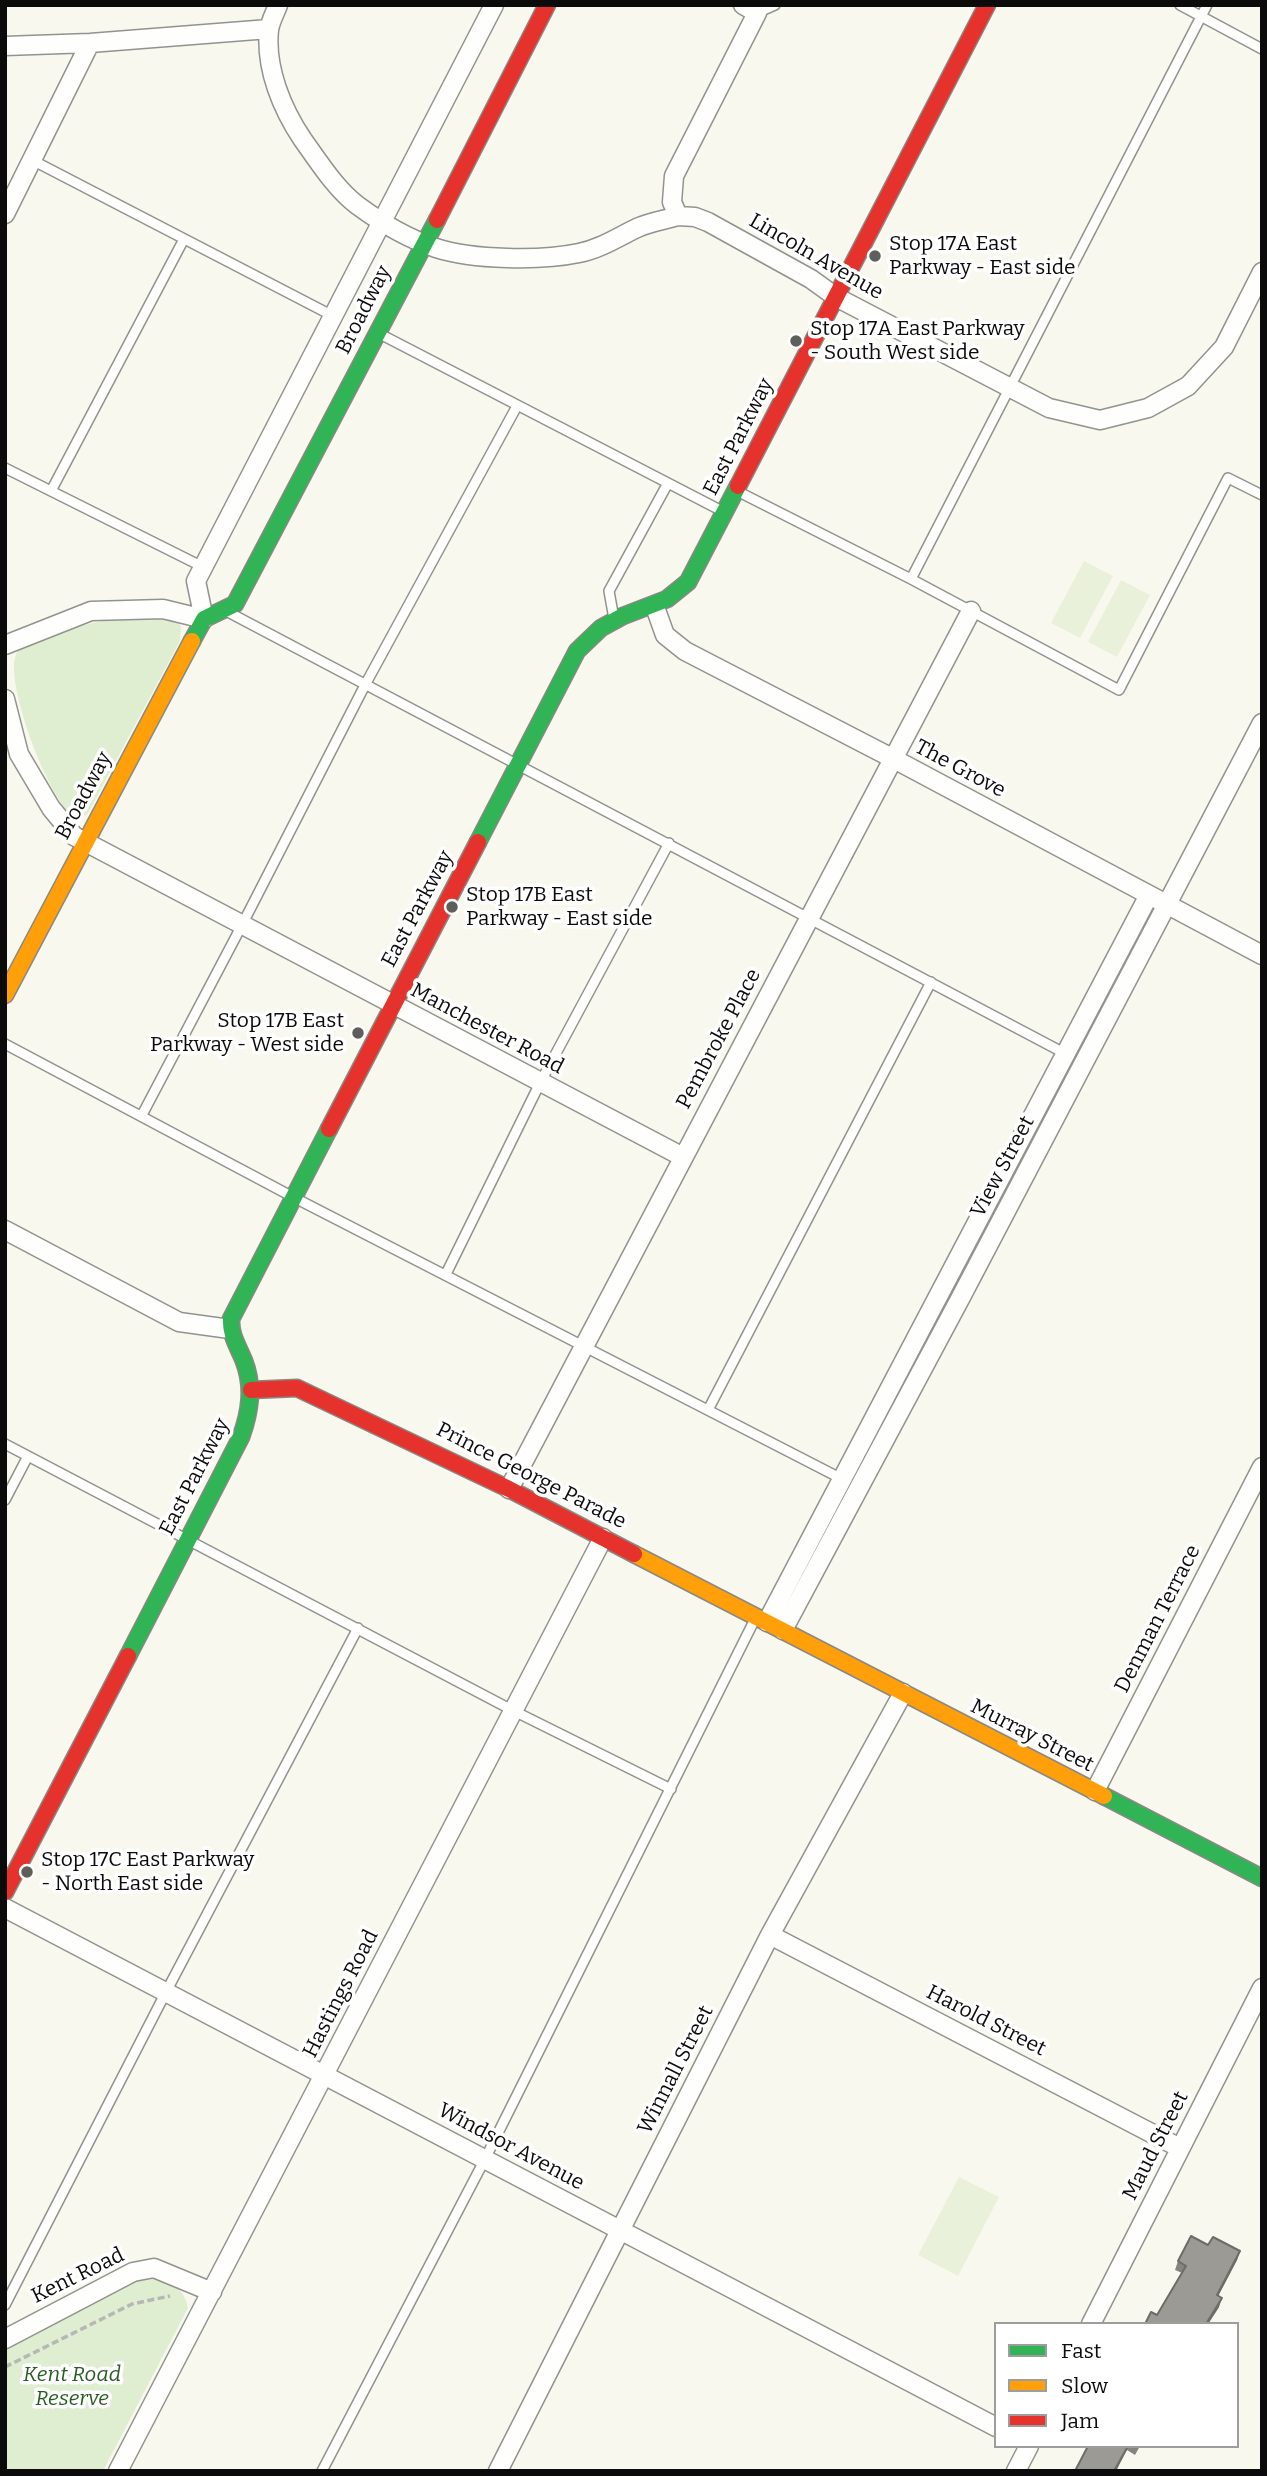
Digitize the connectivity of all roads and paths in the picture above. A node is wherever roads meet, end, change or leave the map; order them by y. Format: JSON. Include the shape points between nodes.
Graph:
{"nodes":[{"id":1,"x":278,"y":5,"type":"edge"},
{"id":2,"x":494,"y":5,"type":"edge"},
{"id":3,"x":547,"y":5,"type":"edge"},
{"id":4,"x":775,"y":5,"type":"edge"},
{"id":5,"x":987,"y":5,"type":"edge"},
{"id":6,"x":1180,"y":5,"type":"edge"},
{"id":7,"x":1207,"y":5,"type":"edge"},
{"id":8,"x":750,"y":9,"type":"edge"},
{"id":9,"x":1201,"y":16,"type":"junction"},
{"id":10,"x":269,"y":29,"type":"junction"},
{"id":11,"x":90,"y":43,"type":"junction"},
{"id":12,"x":5,"y":46,"type":"edge"},
{"id":13,"x":1262,"y":49,"type":"edge"},
{"id":14,"x":32,"y":160,"type":"junction"},
{"id":15,"x":5,"y":214,"type":"edge"},
{"id":16,"x":678,"y":216,"type":"junction"},
{"id":17,"x":382,"y":221,"type":"junction"},
{"id":18,"x":184,"y":239,"type":"junction"},
{"id":19,"x":425,"y":243,"type":"junction"},
{"id":20,"x":1260,"y":278,"type":"edge"},
{"id":21,"x":836,"y":297,"type":"junction"},
{"id":22,"x":333,"y":316,"type":"junction"},
{"id":23,"x":378,"y":334,"type":"junction"},
{"id":24,"x":1011,"y":390,"type":"junction"},
{"id":25,"x":517,"y":406,"type":"junction"},
{"id":26,"x":5,"y":468,"type":"edge"},
{"id":27,"x":668,"y":484,"type":"junction"},
{"id":28,"x":736,"y":490,"type":"junction"},
{"id":29,"x":51,"y":491,"type":"junction"},
{"id":30,"x":1262,"y":495,"type":"edge"},
{"id":31,"x":724,"y":512,"type":"junction"},
{"id":32,"x":203,"y":567,"type":"junction"},
{"id":33,"x":911,"y":579,"type":"junction"},
{"id":34,"x":655,"y":607,"type":"junction"},
{"id":35,"x":223,"y":610,"type":"junction"},
{"id":36,"x":971,"y":611,"type":"junction"},
{"id":37,"x":204,"y":619,"type":"junction"},
{"id":38,"x":614,"y":620,"type":"junction"},
{"id":39,"x":5,"y":645,"type":"edge"},
{"id":40,"x":365,"y":685,"type":"junction"},
{"id":41,"x":5,"y":699,"type":"edge"},
{"id":42,"x":1262,"y":723,"type":"edge"},
{"id":43,"x":892,"y":758,"type":"junction"},
{"id":44,"x":517,"y":765,"type":"junction"},
{"id":45,"x":85,"y":842,"type":"junction"},
{"id":46,"x":669,"y":843,"type":"junction"},
{"id":47,"x":1149,"y":895,"type":"junction"},
{"id":48,"x":1166,"y":904,"type":"junction"},
{"id":49,"x":808,"y":919,"type":"junction"},
{"id":50,"x":242,"y":925,"type":"junction"},
{"id":51,"x":1262,"y":955,"type":"edge"},
{"id":52,"x":931,"y":982,"type":"junction"},
{"id":53,"x":5,"y":995,"type":"edge"},
{"id":54,"x":392,"y":1005,"type":"junction"},
{"id":55,"x":5,"y":1044,"type":"edge"},
{"id":56,"x":1066,"y":1054,"type":"junction"},
{"id":57,"x":540,"y":1083,"type":"junction"},
{"id":58,"x":142,"y":1115,"type":"junction"},
{"id":59,"x":683,"y":1157,"type":"junction"},
{"id":60,"x":293,"y":1197,"type":"junction"},
{"id":61,"x":5,"y":1230,"type":"edge"},
{"id":62,"x":446,"y":1273,"type":"junction"},
{"id":63,"x":230,"y":1329,"type":"junction"},
{"id":64,"x":585,"y":1345,"type":"junction"},
{"id":65,"x":251,"y":1390,"type":"junction"},
{"id":66,"x":708,"y":1409,"type":"junction"},
{"id":67,"x":5,"y":1444,"type":"edge"},
{"id":68,"x":28,"y":1455,"type":"junction"},
{"id":69,"x":1262,"y":1467,"type":"edge"},
{"id":70,"x":842,"y":1479,"type":"junction"},
{"id":71,"x":509,"y":1489,"type":"junction"},
{"id":72,"x":5,"y":1500,"type":"edge"},
{"id":73,"x":603,"y":1538,"type":"junction"},
{"id":74,"x":188,"y":1539,"type":"junction"},
{"id":75,"x":761,"y":1619,"type":"junction"},
{"id":76,"x":358,"y":1628,"type":"junction"},
{"id":77,"x":783,"y":1630,"type":"junction"},
{"id":78,"x":903,"y":1693,"type":"junction"},
{"id":79,"x":512,"y":1710,"type":"junction"},
{"id":80,"x":671,"y":1789,"type":"junction"},
{"id":81,"x":1095,"y":1791,"type":"junction"},
{"id":82,"x":1262,"y":1878,"type":"edge"},
{"id":83,"x":5,"y":1892,"type":"edge"},
{"id":84,"x":5,"y":1908,"type":"edge"},
{"id":85,"x":770,"y":1936,"type":"junction"},
{"id":86,"x":1262,"y":1988,"type":"edge"},
{"id":87,"x":166,"y":1992,"type":"junction"},
{"id":88,"x":326,"y":2074,"type":"junction"},
{"id":89,"x":1180,"y":2148,"type":"junction"},
{"id":90,"x":485,"y":2159,"type":"junction"},
{"id":91,"x":621,"y":2230,"type":"junction"},
{"id":92,"x":169,"y":2285,"type":"dead end"},
{"id":93,"x":212,"y":2292,"type":"junction"},
{"id":94,"x":5,"y":2305,"type":"edge"},
{"id":95,"x":1092,"y":2322,"type":"edge"},
{"id":96,"x":5,"y":2339,"type":"edge"},
{"id":97,"x":5,"y":2367,"type":"edge"},
{"id":98,"x":994,"y":2426,"type":"edge"},
{"id":99,"x":1028,"y":2448,"type":"edge"},
{"id":100,"x":118,"y":2471,"type":"edge"},
{"id":101,"x":322,"y":2471,"type":"edge"},
{"id":102,"x":498,"y":2471,"type":"edge"},
{"id":103,"x":1016,"y":2471,"type":"edge"}],
"edges":[{"from":1,"to":10,"type":"street"},
{"from":2,"to":17,"type":"street","name":"Broadway"},
{"from":3,"to":19,"type":"street","name":"Broadway"},
{"from":4,"to":8,"type":"lane"},
{"from":5,"to":21,"type":"street","name":"East Parkway"},
{"from":6,"to":9,"type":"lane"},
{"from":7,"to":9,"type":"lane"},
{"from":8,"to":16,"type":"street","via":[[674,176],[672,202]]},
{"from":9,"to":13,"type":"lane"},
{"from":9,"to":24,"type":"lane"},
{"from":10,"to":11,"type":"street"},
{"from":10,"to":17,"type":"street","via":[[271,65],[297,131],[323,169],[356,204]]},
{"from":11,"to":12,"type":"street"},
{"from":11,"to":14,"type":"street"},
{"from":14,"to":15,"type":"street"},
{"from":14,"to":18,"type":"lane"},
{"from":16,"to":19,"type":"street","via":[[582,253],[547,258],[467,254]]},
{"from":16,"to":21,"type":"street","name":"Lincoln Avenue","via":[[708,222]]},
{"from":17,"to":19,"type":"street"},
{"from":17,"to":22,"type":"street","name":"Broadway"},
{"from":18,"to":22,"type":"lane"},
{"from":18,"to":29,"type":"lane"},
{"from":19,"to":23,"type":"street","name":"Broadway"},
{"from":20,"to":24,"type":"street","name":"Lincoln Avenue","via":[[1224,347],[1188,386],[1148,408],[1100,420],[1049,408]]},
{"from":21,"to":24,"type":"street","name":"Lincoln Avenue"},
{"from":21,"to":28,"type":"street","name":"East Parkway"},
{"from":22,"to":32,"type":"street","name":"Broadway"},
{"from":23,"to":25,"type":"lane"},
{"from":23,"to":35,"type":"street","name":"Broadway","via":[[235,604]]},
{"from":24,"to":33,"type":"lane"},
{"from":25,"to":27,"type":"lane"},
{"from":25,"to":40,"type":"lane"},
{"from":26,"to":29,"type":"lane"},
{"from":27,"to":31,"type":"lane"},
{"from":27,"to":38,"type":"lane","via":[[609,590]]},
{"from":28,"to":31,"type":"street","name":"East Parkway"},
{"from":28,"to":33,"type":"lane"},
{"from":29,"to":32,"type":"lane"},
{"from":30,"to":36,"type":"lane","via":[[1228,478],[1119,690]]},
{"from":31,"to":34,"type":"street","name":"East Parkway","via":[[688,582]]},
{"from":32,"to":37,"type":"street","name":"Broadway","via":[[196,581]]},
{"from":33,"to":36,"type":"lane"},
{"from":34,"to":38,"type":"street","name":"East Parkway"},
{"from":34,"to":43,"type":"street","name":"The Grove","via":[[665,635],[685,651]]},
{"from":35,"to":37,"type":"street","name":"Broadway"},
{"from":35,"to":40,"type":"lane"},
{"from":36,"to":43,"type":"street","name":"Pembroke Place"},
{"from":37,"to":39,"type":"street","via":[[163,609],[91,611]]},
{"from":37,"to":45,"type":"street","name":"Broadway"},
{"from":38,"to":44,"type":"street","name":"East Parkway","via":[[577,651]]},
{"from":40,"to":44,"type":"lane"},
{"from":40,"to":50,"type":"lane"},
{"from":41,"to":45,"type":"street","name":"Manchester Road","via":[[19,754],[65,827]]},
{"from":42,"to":48,"type":"street","name":"View Street"},
{"from":43,"to":47,"type":"street","name":"The Grove"},
{"from":43,"to":49,"type":"street","name":"Pembroke Place"},
{"from":44,"to":46,"type":"lane"},
{"from":44,"to":54,"type":"street","name":"East Parkway"},
{"from":45,"to":50,"type":"street","name":"Manchester Road"},
{"from":45,"to":53,"type":"street","name":"Broadway"},
{"from":46,"to":49,"type":"lane"},
{"from":46,"to":57,"type":"lane"},
{"from":47,"to":48,"type":"street","name":"The Grove"},
{"from":47,"to":56,"type":"street","name":"View Street"},
{"from":48,"to":51,"type":"street","name":"The Grove"},
{"from":48,"to":77,"type":"street","name":"View Street"},
{"from":49,"to":52,"type":"lane"},
{"from":49,"to":59,"type":"street","name":"Pembroke Place"},
{"from":50,"to":54,"type":"street","name":"Manchester Road"},
{"from":50,"to":58,"type":"lane"},
{"from":52,"to":56,"type":"lane"},
{"from":52,"to":66,"type":"lane"},
{"from":54,"to":57,"type":"street","name":"Manchester Road"},
{"from":54,"to":60,"type":"street","name":"East Parkway"},
{"from":55,"to":58,"type":"lane"},
{"from":56,"to":70,"type":"street","name":"View Street"},
{"from":57,"to":59,"type":"street","name":"Manchester Road"},
{"from":57,"to":62,"type":"lane"},
{"from":58,"to":60,"type":"lane"},
{"from":59,"to":64,"type":"street","name":"Pembroke Place"},
{"from":60,"to":62,"type":"lane"},
{"from":60,"to":63,"type":"street","name":"East Parkway"},
{"from":61,"to":63,"type":"street","via":[[179,1322]]},
{"from":62,"to":64,"type":"lane"},
{"from":63,"to":65,"type":"street","name":"East Parkway"},
{"from":64,"to":66,"type":"lane"},
{"from":64,"to":71,"type":"street","name":"Pembroke Place"},
{"from":65,"to":71,"type":"street","name":"Prince George Parade","via":[[296,1388]]},
{"from":65,"to":74,"type":"street","name":"East Parkway","via":[[241,1437]]},
{"from":66,"to":70,"type":"lane"},
{"from":67,"to":68,"type":"lane"},
{"from":68,"to":72,"type":"lane"},
{"from":68,"to":74,"type":"lane"},
{"from":69,"to":81,"type":"street","name":"Denman Terrace"},
{"from":70,"to":75,"type":"street","name":"View Street"},
{"from":71,"to":73,"type":"street","name":"Prince George Parade"},
{"from":73,"to":75,"type":"street","name":"Prince George Parade"},
{"from":73,"to":79,"type":"street","name":"Hastings Road"},
{"from":74,"to":76,"type":"lane"},
{"from":74,"to":83,"type":"street","name":"East Parkway"},
{"from":75,"to":77,"type":"street","name":"Prince George Parade"},
{"from":75,"to":80,"type":"lane"},
{"from":76,"to":79,"type":"lane"},
{"from":76,"to":87,"type":"lane"},
{"from":77,"to":78,"type":"street","name":"Murray Street"},
{"from":78,"to":81,"type":"street","name":"Murray Street"},
{"from":78,"to":85,"type":"street","name":"Winnall Street"},
{"from":79,"to":80,"type":"lane"},
{"from":79,"to":88,"type":"street","name":"Hastings Road"},
{"from":80,"to":90,"type":"lane"},
{"from":81,"to":82,"type":"street","name":"Murray Street"},
{"from":84,"to":87,"type":"street","name":"Windsor Avenue"},
{"from":85,"to":89,"type":"street","name":"Harold Street"},
{"from":85,"to":91,"type":"street","name":"Winnall Street"},
{"from":86,"to":89,"type":"street","name":"Maud Street"},
{"from":87,"to":88,"type":"street","name":"Windsor Avenue"},
{"from":87,"to":94,"type":"lane"},
{"from":88,"to":90,"type":"street","name":"Windsor Avenue"},
{"from":88,"to":93,"type":"street","name":"Hastings Road"},
{"from":89,"to":95,"type":"street","name":"Maud Street"},
{"from":90,"to":91,"type":"street","name":"Windsor Avenue"},
{"from":90,"to":101,"type":"lane"},
{"from":91,"to":98,"type":"street","name":"Windsor Avenue"},
{"from":91,"to":102,"type":"street","name":"Winnall Street"},
{"from":92,"to":97,"type":"path","via":[[171,2295],[132,2304]]},
{"from":93,"to":96,"type":"street","name":"Kent Road","via":[[153,2268],[133,2272]]},
{"from":93,"to":100,"type":"street","name":"Hastings Road"},
{"from":99,"to":103,"type":"street"}]}
